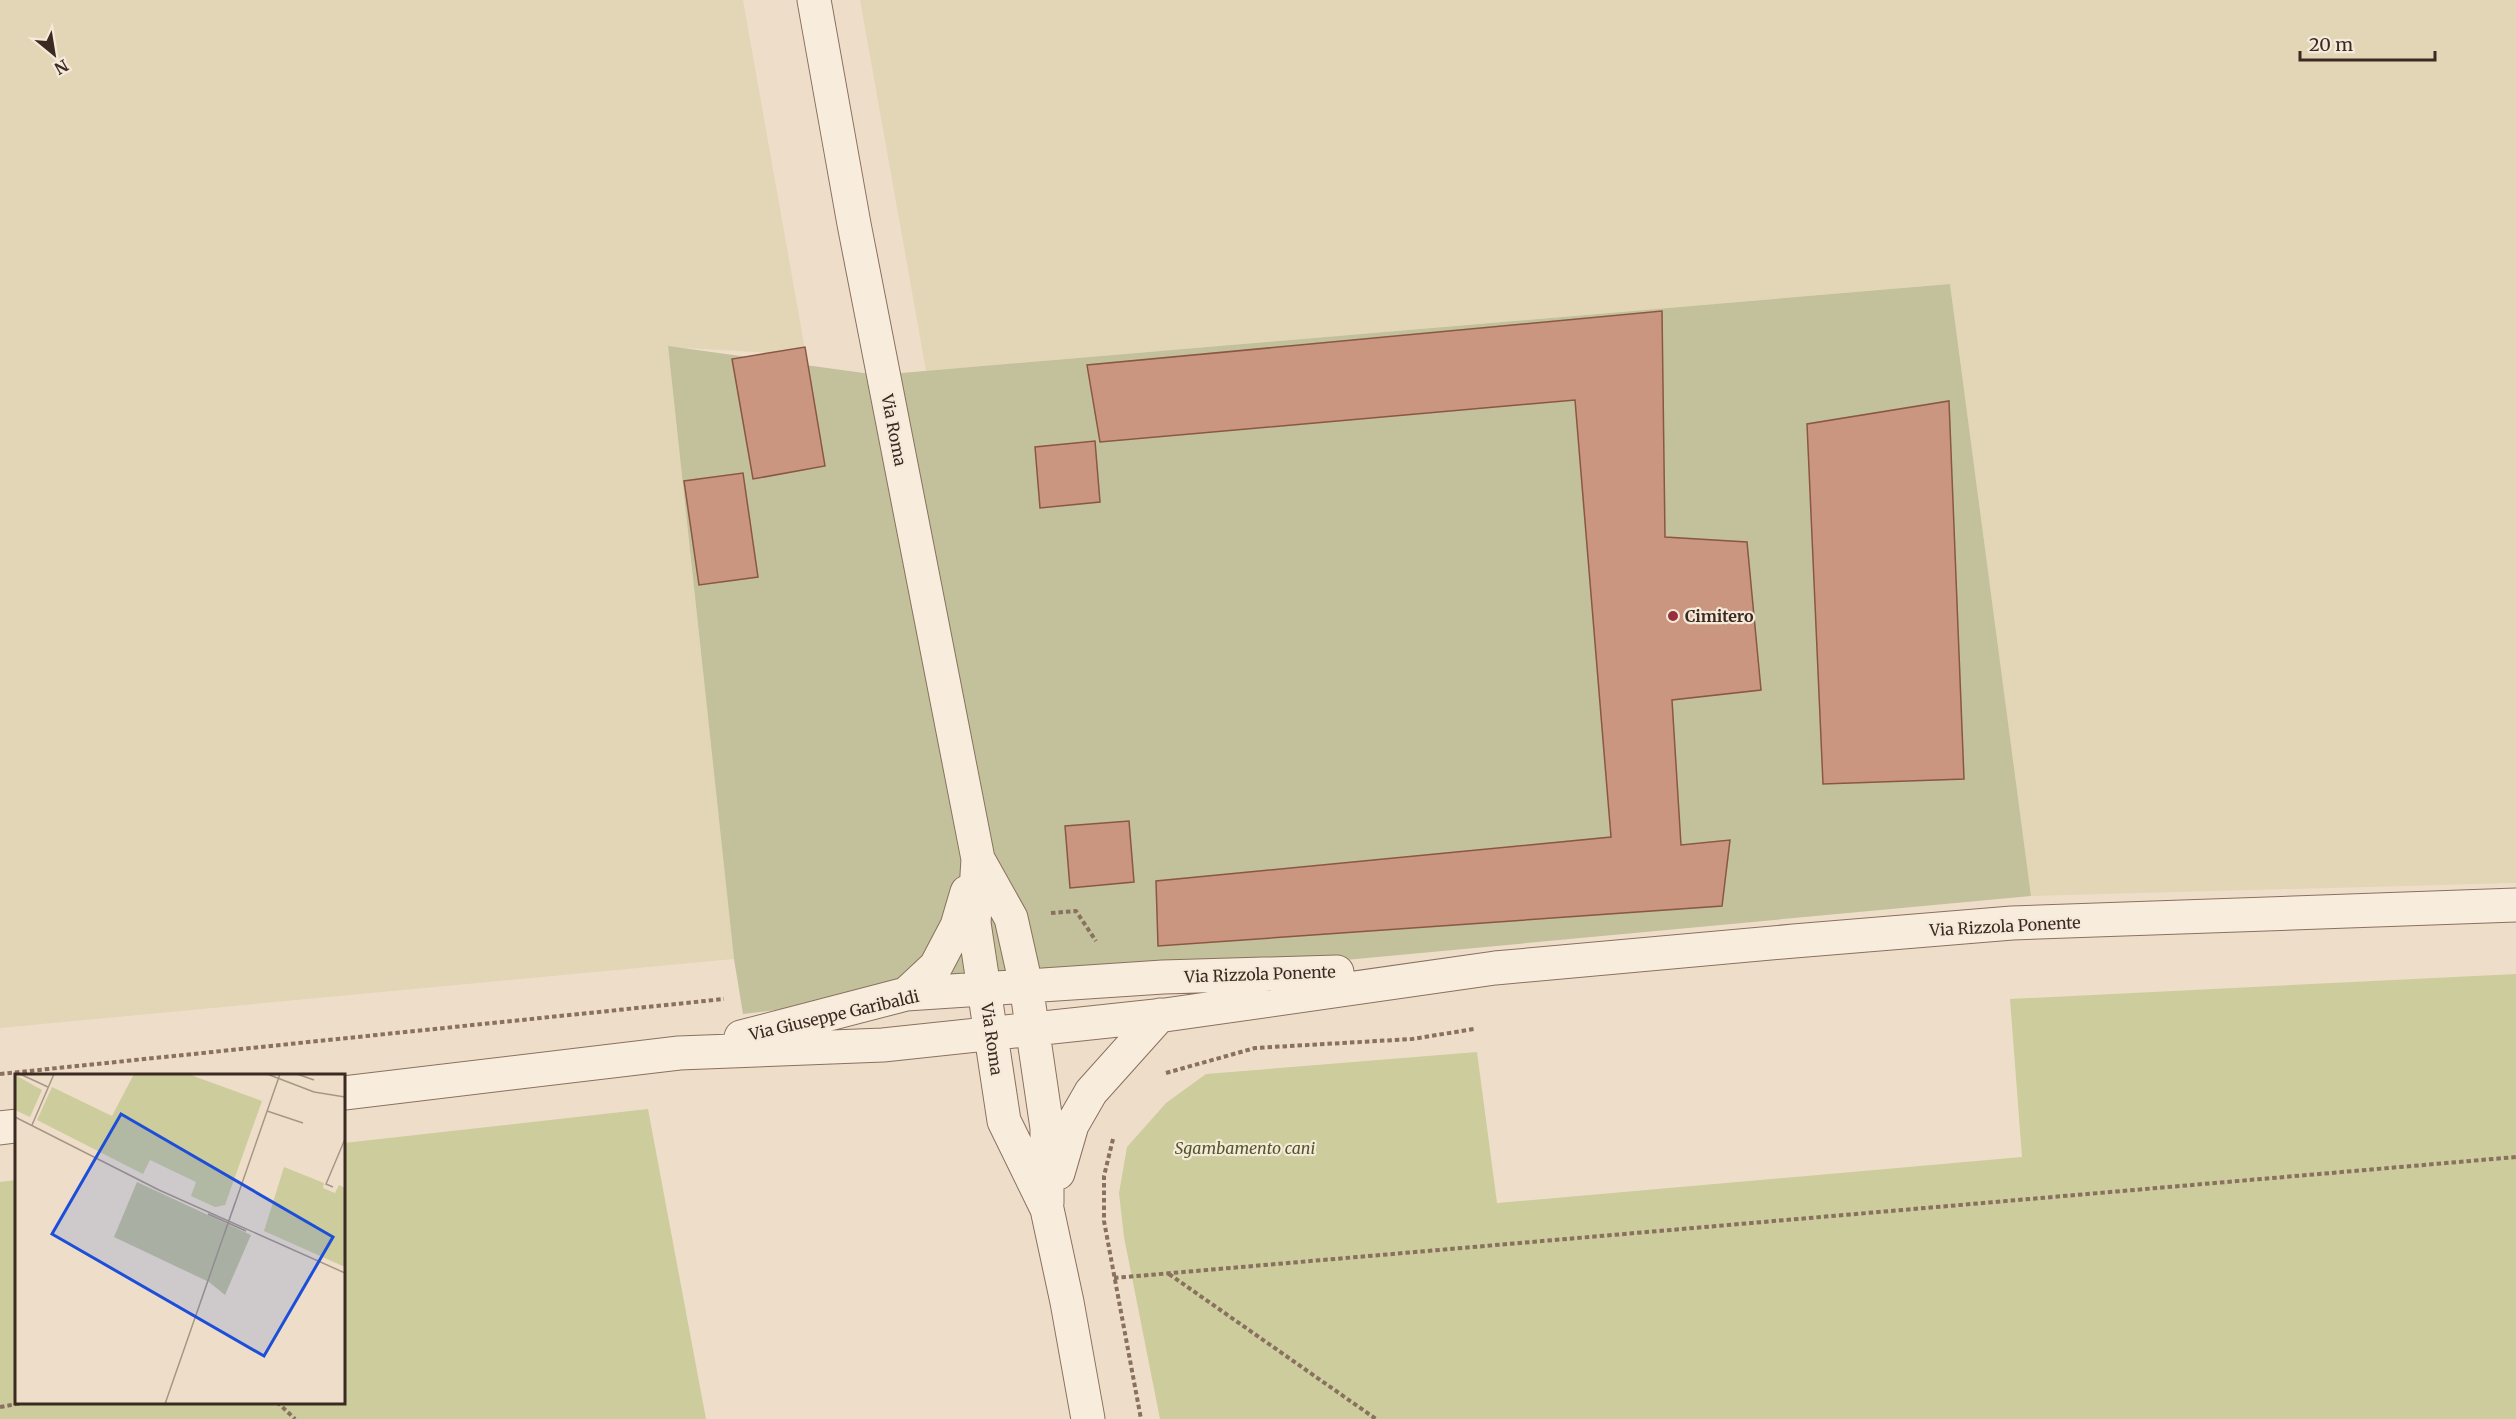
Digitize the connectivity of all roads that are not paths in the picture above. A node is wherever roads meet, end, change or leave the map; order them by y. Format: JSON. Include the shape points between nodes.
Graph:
{"nodes":[{"id":1,"x":814,"y":0,"type":"edge"},
{"id":2,"x":978,"y":859,"type":"junction"},
{"id":3,"x":2516,"y":905,"type":"edge"},
{"id":4,"x":1495,"y":968,"type":"junction"},
{"id":5,"x":1026,"y":985,"type":"junction"},
{"id":6,"x":985,"y":988,"type":"junction"},
{"id":7,"x":906,"y":994,"type":"junction"},
{"id":8,"x":1160,"y":1015,"type":"junction"},
{"id":9,"x":1032,"y":1028,"type":"junction"},
{"id":10,"x":992,"y":1032,"type":"junction"},
{"id":11,"x":679,"y":1053,"type":"junction"},
{"id":12,"x":345,"y":1093,"type":"edge"},
{"id":13,"x":15,"y":1126,"type":"edge"},
{"id":14,"x":0,"y":1128,"type":"edge"},
{"id":15,"x":1047,"y":1209,"type":"junction"},
{"id":16,"x":1088,"y":1419,"type":"edge"}],
"edges":[{"from":1,"to":2,"type":"street","name":"Via Roma"},
{"from":2,"to":5,"type":"street","name":"Via Roma","via":[[1011,918]]},
{"from":2,"to":6,"type":"street","name":"Via Roma","via":[[974,923]]},
{"from":2,"to":7,"type":"street","name":"Via Roma","via":[[957,926],[936,966]]},
{"from":3,"to":4,"type":"street","name":"Via Rizzola Ponente","via":[[2012,923]]},
{"from":4,"to":5,"type":"street","name":"Via Rizzola Ponente","via":[[1163,977]]},
{"from":4,"to":8,"type":"street","name":"Via Rizzola Ponente"},
{"from":5,"to":6,"type":"street","name":"Via Giuseppe Garibaldi"},
{"from":5,"to":9,"type":"street","name":"Via Roma"},
{"from":6,"to":7,"type":"street","name":"Via Giuseppe Garibaldi"},
{"from":6,"to":10,"type":"street","name":"Via Roma"},
{"from":7,"to":11,"type":"street","name":"Via Giuseppe Garibaldi"},
{"from":8,"to":9,"type":"street","name":"Via Rizzola Ponente"},
{"from":8,"to":15,"type":"street","name":"Via Roma","via":[[1091,1092],[1072,1125]]},
{"from":9,"to":10,"type":"street","name":"Via Giuseppe Garibaldi"},
{"from":9,"to":15,"type":"street","name":"Via Roma","via":[[1047,1128]]},
{"from":10,"to":11,"type":"street","name":"Via Giuseppe Garibaldi","via":[[883,1045]]},
{"from":10,"to":15,"type":"street","name":"Via Roma","via":[[1004,1121]]},
{"from":11,"to":12,"type":"street","name":"Via Giuseppe Garibaldi"},
{"from":13,"to":14,"type":"street"},
{"from":15,"to":16,"type":"street","name":"Via Roma"}]}
